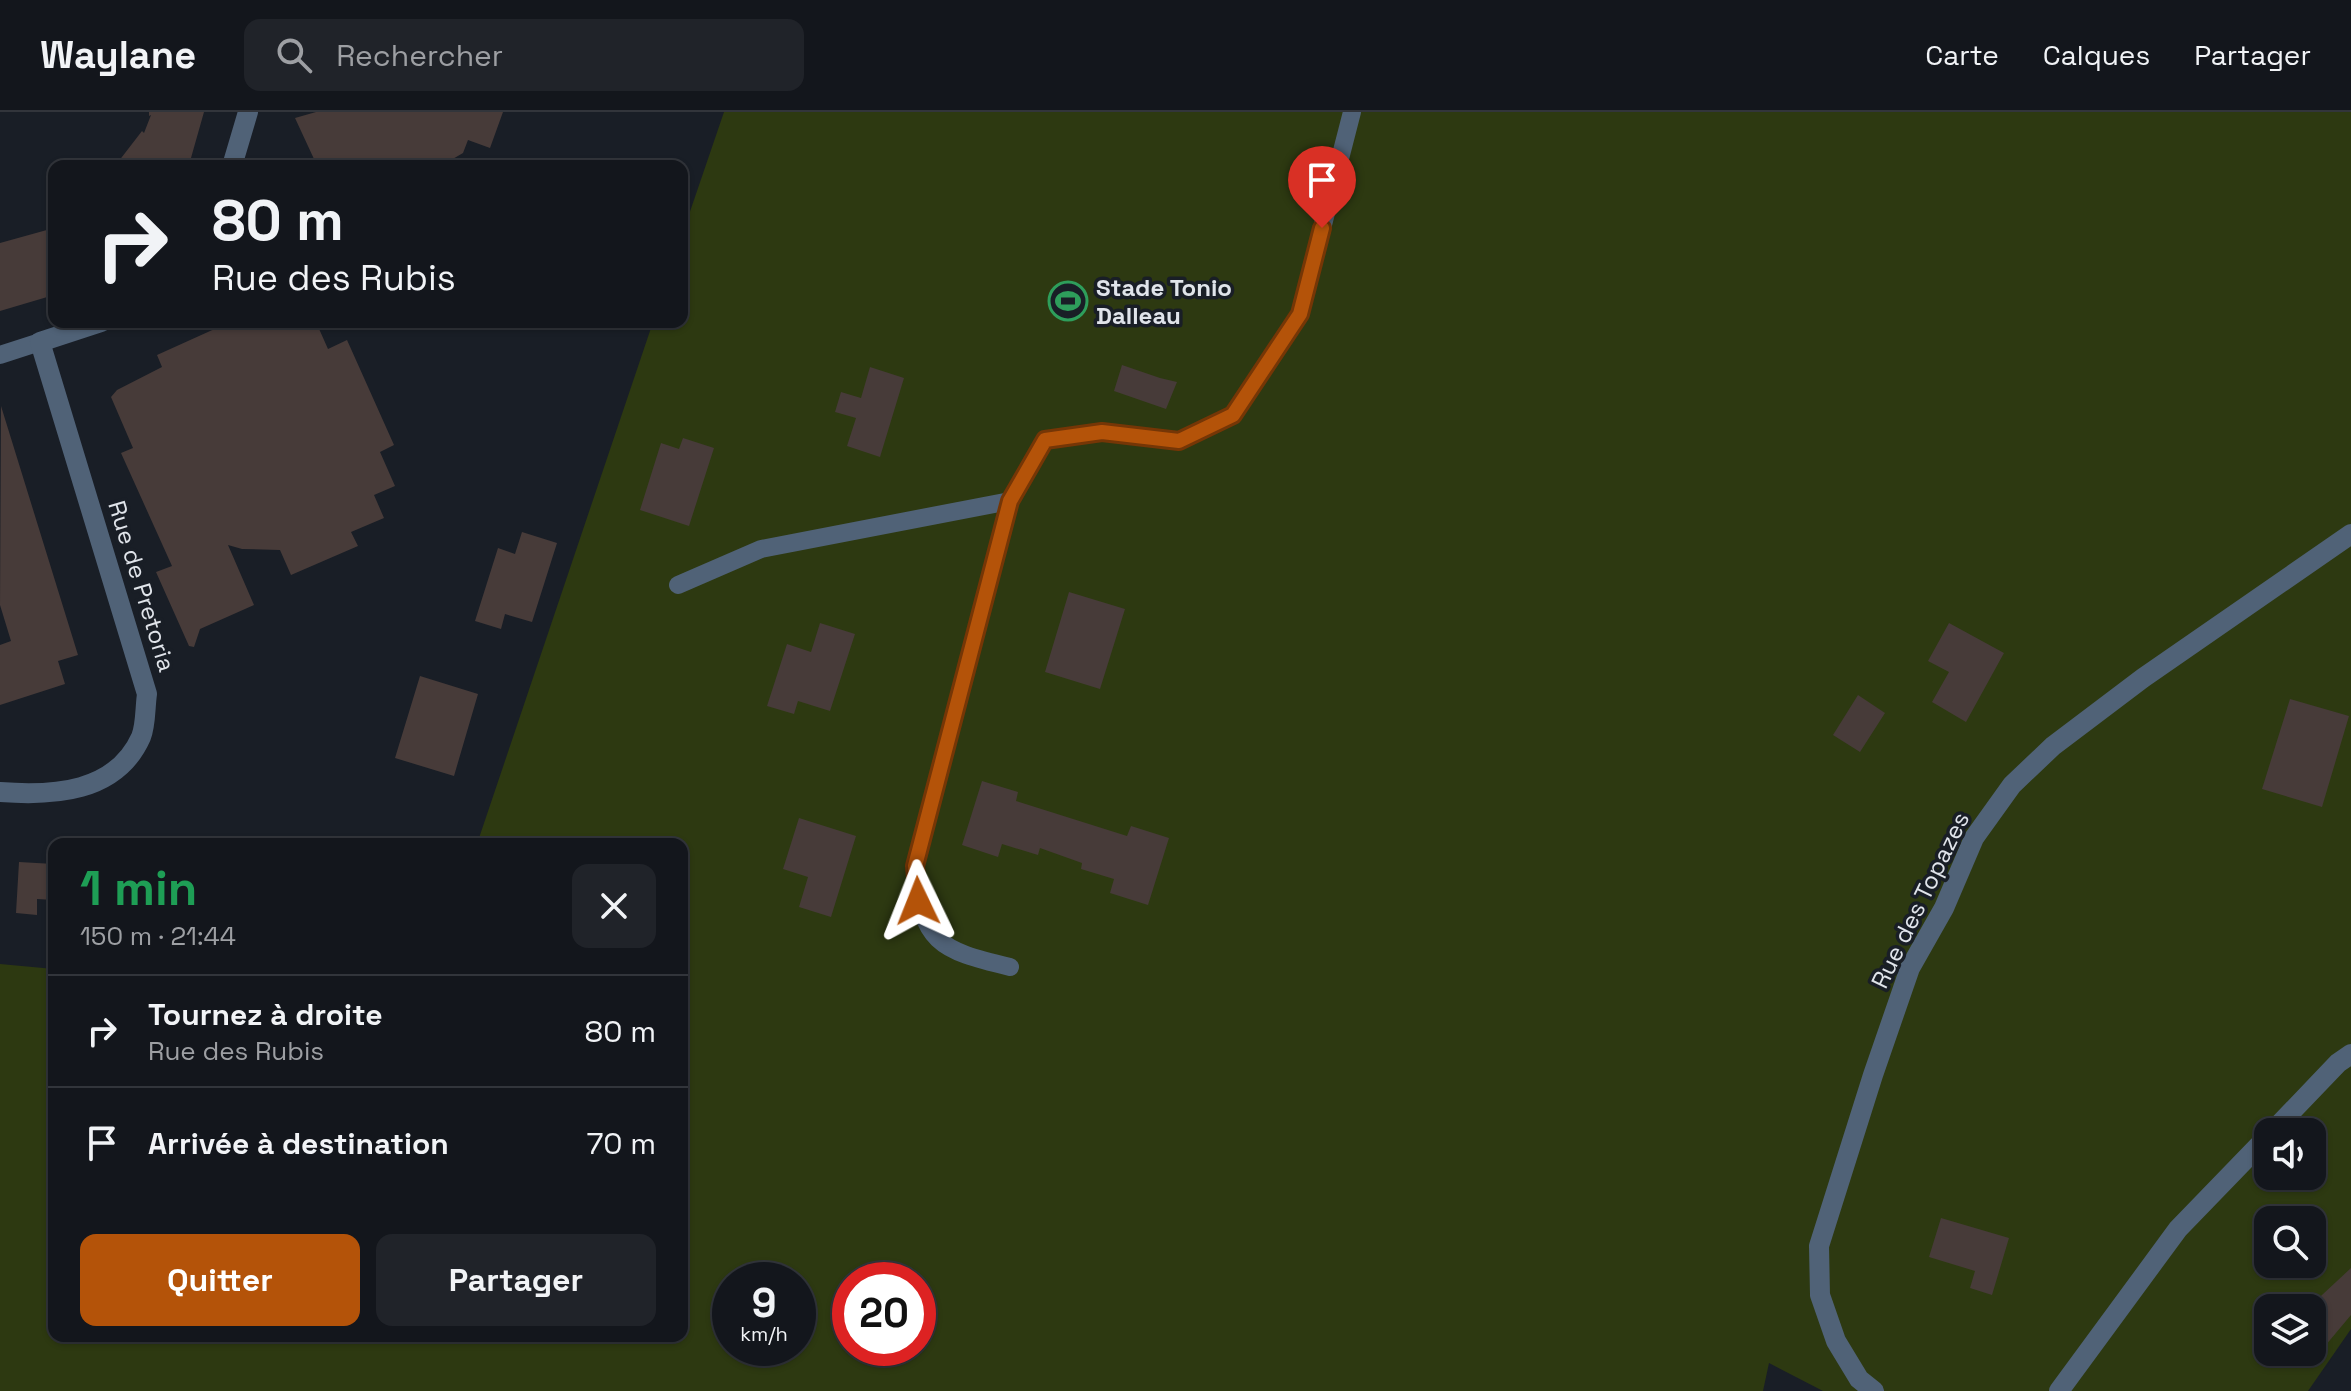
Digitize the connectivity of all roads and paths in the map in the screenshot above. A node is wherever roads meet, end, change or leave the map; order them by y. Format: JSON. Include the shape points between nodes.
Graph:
{"nodes":[{"id":1,"x":248,"y":112,"type":"edge"},
{"id":2,"x":1352,"y":112,"type":"edge"},
{"id":3,"x":234,"y":160,"type":"edge"},
{"id":4,"x":83,"y":328,"type":"edge"},
{"id":5,"x":40,"y":342,"type":"junction"},
{"id":6,"x":0,"y":355,"type":"edge"},
{"id":7,"x":1010,"y":501,"type":"junction"},
{"id":8,"x":2351,"y":534,"type":"edge"},
{"id":9,"x":678,"y":585,"type":"dead end"},
{"id":10,"x":0,"y":792,"type":"edge"},
{"id":11,"x":1010,"y":967,"type":"dead end"},
{"id":12,"x":2351,"y":1054,"type":"edge"},
{"id":13,"x":2285,"y":1118,"type":"edge"},
{"id":14,"x":2254,"y":1151,"type":"edge"},
{"id":15,"x":1874,"y":1391,"type":"edge"},
{"id":16,"x":2059,"y":1391,"type":"edge"}],
"edges":[{"from":1,"to":3,"type":"street"},
{"from":2,"to":7,"type":"lane","via":[[1300,314],[1233,415],[1179,441],[1102,432],[1045,440]]},
{"from":4,"to":5,"type":"street"},
{"from":5,"to":6,"type":"lane"},
{"from":5,"to":10,"type":"street","name":"Rue de Pretoria","via":[[147,694],[141,736],[119,769],[80,789]]},
{"from":7,"to":9,"type":"lane","via":[[761,549]]},
{"from":7,"to":11,"type":"lane","via":[[915,866],[927,926],[946,947]]},
{"from":8,"to":15,"type":"street","name":"Rue des Topazes","via":[[2053,746],[2012,785],[1974,838],[1944,908],[1910,968],[1819,1246],[1820,1295],[1836,1341],[1859,1379]]},
{"from":12,"to":13,"type":"street"},
{"from":14,"to":16,"type":"street","via":[[2178,1229]]}]}
